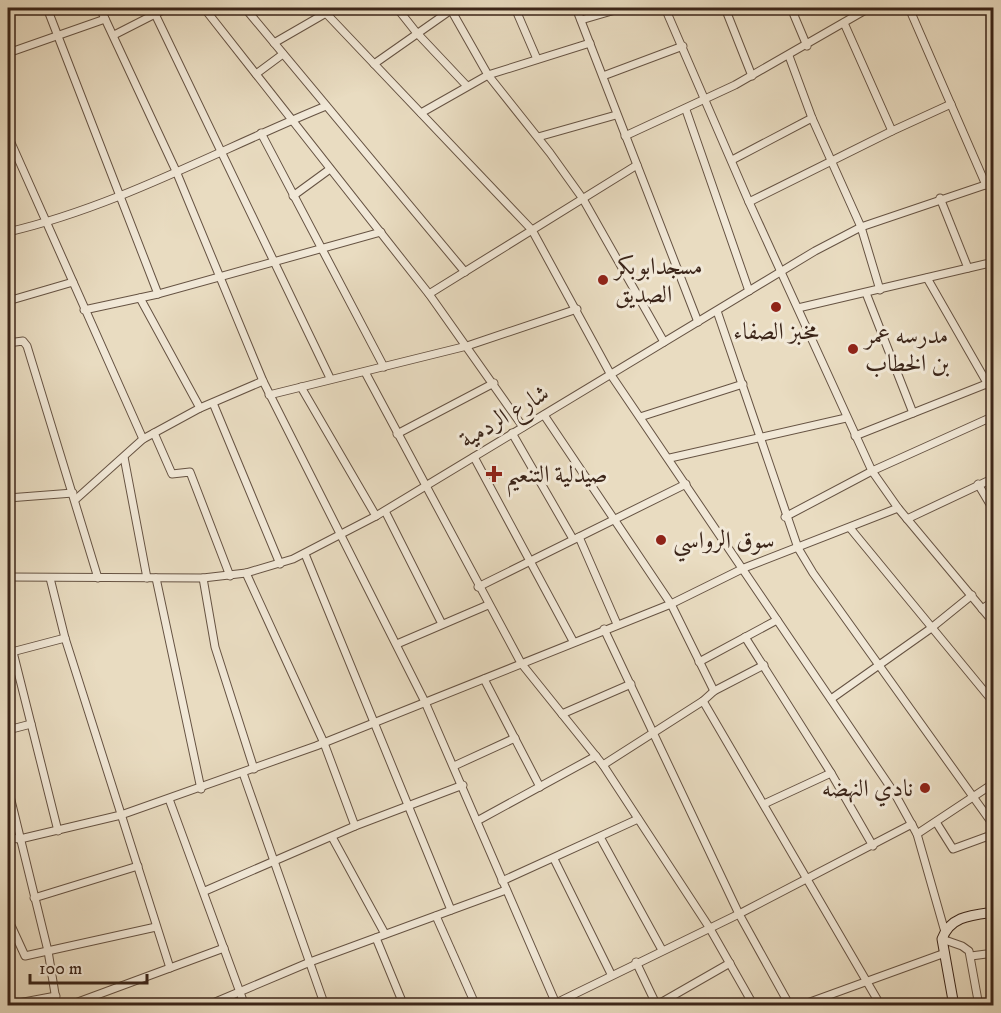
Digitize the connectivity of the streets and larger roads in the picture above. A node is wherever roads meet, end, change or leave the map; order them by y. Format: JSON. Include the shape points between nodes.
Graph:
{"nodes":[{"id":1,"x":47,"y":8,"type":"edge"},
{"id":2,"x":100,"y":8,"type":"edge"},
{"id":3,"x":167,"y":8,"type":"edge"},
{"id":4,"x":204,"y":8,"type":"edge"},
{"id":5,"x":245,"y":8,"type":"edge"},
{"id":6,"x":397,"y":8,"type":"edge"},
{"id":7,"x":515,"y":8,"type":"edge"},
{"id":8,"x":576,"y":8,"type":"edge"},
{"id":9,"x":622,"y":8,"type":"edge"},
{"id":10,"x":665,"y":8,"type":"edge"},
{"id":11,"x":725,"y":8,"type":"edge"},
{"id":12,"x":791,"y":8,"type":"edge"},
{"id":13,"x":866,"y":8,"type":"edge"},
{"id":14,"x":924,"y":8,"type":"edge"},
{"id":15,"x":451,"y":9,"type":"edge"},
{"id":16,"x":324,"y":10,"type":"edge"},
{"id":17,"x":910,"y":10,"type":"edge"},
{"id":18,"x":155,"y":15,"type":"junction"},
{"id":19,"x":105,"y":19,"type":"junction"},
{"id":20,"x":581,"y":20,"type":"junction"},
{"id":21,"x":844,"y":23,"type":"junction"},
{"id":22,"x":416,"y":32,"type":"junction"},
{"id":23,"x":114,"y":35,"type":"junction"},
{"id":24,"x":59,"y":36,"type":"junction"},
{"id":25,"x":274,"y":43,"type":"junction"},
{"id":26,"x":590,"y":43,"type":"junction"},
{"id":27,"x":683,"y":46,"type":"junction"},
{"id":28,"x":807,"y":46,"type":"junction"},
{"id":29,"x":8,"y":53,"type":"edge"},
{"id":30,"x":283,"y":54,"type":"junction"},
{"id":31,"x":789,"y":56,"type":"junction"},
{"id":32,"x":537,"y":59,"type":"junction"},
{"id":33,"x":374,"y":64,"type":"junction"},
{"id":34,"x":256,"y":74,"type":"junction"},
{"id":35,"x":488,"y":75,"type":"junction"},
{"id":36,"x":603,"y":76,"type":"junction"},
{"id":37,"x":752,"y":76,"type":"junction"},
{"id":38,"x":466,"y":85,"type":"junction"},
{"id":39,"x":707,"y":100,"type":"junction"},
{"id":40,"x":951,"y":104,"type":"junction"},
{"id":41,"x":326,"y":106,"type":"junction"},
{"id":42,"x":686,"y":110,"type":"junction"},
{"id":43,"x":421,"y":113,"type":"junction"},
{"id":44,"x":616,"y":115,"type":"junction"},
{"id":45,"x":812,"y":118,"type":"junction"},
{"id":46,"x":292,"y":120,"type":"junction"},
{"id":47,"x":892,"y":131,"type":"junction"},
{"id":48,"x":261,"y":133,"type":"junction"},
{"id":49,"x":8,"y":136,"type":"edge"},
{"id":50,"x":625,"y":136,"type":"junction"},
{"id":51,"x":538,"y":137,"type":"junction"},
{"id":52,"x":220,"y":150,"type":"junction"},
{"id":53,"x":732,"y":160,"type":"junction"},
{"id":54,"x":831,"y":161,"type":"junction"},
{"id":55,"x":637,"y":165,"type":"junction"},
{"id":56,"x":330,"y":169,"type":"junction"},
{"id":57,"x":176,"y":171,"type":"junction"},
{"id":58,"x":990,"y":184,"type":"edge"},
{"id":59,"x":293,"y":196,"type":"junction"},
{"id":60,"x":119,"y":197,"type":"junction"},
{"id":61,"x":940,"y":198,"type":"junction"},
{"id":62,"x":583,"y":199,"type":"junction"},
{"id":63,"x":749,"y":202,"type":"junction"},
{"id":64,"x":45,"y":224,"type":"junction"},
{"id":65,"x":861,"y":227,"type":"junction"},
{"id":66,"x":532,"y":230,"type":"junction"},
{"id":67,"x":8,"y":232,"type":"edge"},
{"id":68,"x":381,"y":232,"type":"junction"},
{"id":69,"x":321,"y":248,"type":"junction"},
{"id":70,"x":275,"y":261,"type":"junction"},
{"id":71,"x":993,"y":262,"type":"edge"},
{"id":72,"x":968,"y":268,"type":"junction"},
{"id":73,"x":465,"y":272,"type":"junction"},
{"id":74,"x":781,"y":272,"type":"junction"},
{"id":75,"x":220,"y":276,"type":"junction"},
{"id":76,"x":927,"y":278,"type":"junction"},
{"id":77,"x":73,"y":282,"type":"junction"},
{"id":78,"x":880,"y":290,"type":"junction"},
{"id":79,"x":749,"y":291,"type":"junction"},
{"id":80,"x":866,"y":293,"type":"junction"},
{"id":81,"x":158,"y":294,"type":"junction"},
{"id":82,"x":429,"y":294,"type":"junction"},
{"id":83,"x":140,"y":298,"type":"junction"},
{"id":84,"x":8,"y":301,"type":"edge"},
{"id":85,"x":798,"y":308,"type":"junction"},
{"id":86,"x":577,"y":309,"type":"junction"},
{"id":87,"x":84,"y":310,"type":"junction"},
{"id":88,"x":717,"y":311,"type":"junction"},
{"id":89,"x":698,"y":322,"type":"junction"},
{"id":90,"x":664,"y":342,"type":"junction"},
{"id":91,"x":8,"y":343,"type":"edge"},
{"id":92,"x":467,"y":346,"type":"junction"},
{"id":93,"x":384,"y":367,"type":"junction"},
{"id":94,"x":364,"y":372,"type":"junction"},
{"id":95,"x":611,"y":375,"type":"junction"},
{"id":96,"x":330,"y":378,"type":"junction"},
{"id":97,"x":262,"y":381,"type":"junction"},
{"id":98,"x":990,"y":382,"type":"edge"},
{"id":99,"x":494,"y":383,"type":"junction"},
{"id":100,"x":743,"y":384,"type":"junction"},
{"id":101,"x":301,"y":387,"type":"junction"},
{"id":102,"x":269,"y":395,"type":"junction"},
{"id":103,"x":993,"y":395,"type":"edge"},
{"id":104,"x":213,"y":403,"type":"junction"},
{"id":105,"x":200,"y":408,"type":"junction"},
{"id":106,"x":913,"y":413,"type":"junction"},
{"id":107,"x":544,"y":415,"type":"junction"},
{"id":108,"x":993,"y":416,"type":"edge"},
{"id":109,"x":640,"y":417,"type":"junction"},
{"id":110,"x":846,"y":418,"type":"junction"},
{"id":111,"x":523,"y":427,"type":"junction"},
{"id":112,"x":154,"y":433,"type":"junction"},
{"id":113,"x":512,"y":433,"type":"junction"},
{"id":114,"x":397,"y":434,"type":"junction"},
{"id":115,"x":855,"y":436,"type":"junction"},
{"id":116,"x":143,"y":439,"type":"junction"},
{"id":117,"x":761,"y":440,"type":"junction"},
{"id":118,"x":124,"y":457,"type":"junction"},
{"id":119,"x":474,"y":457,"type":"junction"},
{"id":120,"x":670,"y":458,"type":"junction"},
{"id":121,"x":872,"y":471,"type":"junction"},
{"id":122,"x":993,"y":478,"type":"edge"},
{"id":123,"x":686,"y":484,"type":"junction"},
{"id":124,"x":978,"y":484,"type":"junction"},
{"id":125,"x":424,"y":486,"type":"junction"},
{"id":126,"x":74,"y":497,"type":"junction"},
{"id":127,"x":8,"y":498,"type":"edge"},
{"id":128,"x":898,"y":508,"type":"junction"},
{"id":129,"x":385,"y":511,"type":"junction"},
{"id":130,"x":993,"y":511,"type":"edge"},
{"id":131,"x":376,"y":516,"type":"junction"},
{"id":132,"x":785,"y":517,"type":"junction"},
{"id":133,"x":613,"y":519,"type":"junction"},
{"id":134,"x":908,"y":519,"type":"junction"},
{"id":135,"x":849,"y":528,"type":"junction"},
{"id":136,"x":340,"y":536,"type":"junction"},
{"id":137,"x":576,"y":538,"type":"junction"},
{"id":138,"x":798,"y":548,"type":"junction"},
{"id":139,"x":304,"y":554,"type":"junction"},
{"id":140,"x":529,"y":562,"type":"junction"},
{"id":141,"x":280,"y":564,"type":"junction"},
{"id":142,"x":744,"y":568,"type":"junction"},
{"id":143,"x":246,"y":573,"type":"junction"},
{"id":144,"x":231,"y":576,"type":"junction"},
{"id":145,"x":8,"y":577,"type":"edge"},
{"id":146,"x":50,"y":578,"type":"junction"},
{"id":147,"x":98,"y":578,"type":"junction"},
{"id":148,"x":152,"y":578,"type":"junction"},
{"id":149,"x":203,"y":578,"type":"junction"},
{"id":150,"x":478,"y":587,"type":"junction"},
{"id":151,"x":972,"y":595,"type":"junction"},
{"id":152,"x":993,"y":602,"type":"edge"},
{"id":153,"x":671,"y":603,"type":"junction"},
{"id":154,"x":488,"y":604,"type":"junction"},
{"id":155,"x":982,"y":609,"type":"junction"},
{"id":156,"x":777,"y":620,"type":"junction"},
{"id":157,"x":993,"y":623,"type":"edge"},
{"id":158,"x":442,"y":624,"type":"junction"},
{"id":159,"x":617,"y":624,"type":"junction"},
{"id":160,"x":604,"y":629,"type":"junction"},
{"id":161,"x":930,"y":629,"type":"junction"},
{"id":162,"x":745,"y":637,"type":"junction"},
{"id":163,"x":65,"y":638,"type":"junction"},
{"id":164,"x":573,"y":641,"type":"junction"},
{"id":165,"x":397,"y":644,"type":"junction"},
{"id":166,"x":10,"y":653,"type":"edge"},
{"id":167,"x":699,"y":662,"type":"junction"},
{"id":168,"x":521,"y":663,"type":"junction"},
{"id":169,"x":764,"y":665,"type":"junction"},
{"id":170,"x":879,"y":665,"type":"junction"},
{"id":171,"x":484,"y":679,"type":"junction"},
{"id":172,"x":631,"y":684,"type":"junction"},
{"id":173,"x":714,"y":691,"type":"junction"},
{"id":174,"x":831,"y":699,"type":"junction"},
{"id":175,"x":703,"y":701,"type":"junction"},
{"id":176,"x":425,"y":702,"type":"junction"},
{"id":177,"x":993,"y":703,"type":"edge"},
{"id":178,"x":562,"y":714,"type":"junction"},
{"id":179,"x":32,"y":724,"type":"junction"},
{"id":180,"x":372,"y":724,"type":"junction"},
{"id":181,"x":8,"y":730,"type":"edge"},
{"id":182,"x":654,"y":732,"type":"junction"},
{"id":183,"x":514,"y":738,"type":"junction"},
{"id":184,"x":324,"y":743,"type":"junction"},
{"id":185,"x":596,"y":756,"type":"junction"},
{"id":186,"x":603,"y":765,"type":"junction"},
{"id":187,"x":454,"y":766,"type":"junction"},
{"id":188,"x":254,"y":769,"type":"junction"},
{"id":189,"x":243,"y":773,"type":"junction"},
{"id":190,"x":831,"y":773,"type":"junction"},
{"id":191,"x":993,"y":783,"type":"edge"},
{"id":192,"x":463,"y":785,"type":"junction"},
{"id":193,"x":540,"y":786,"type":"junction"},
{"id":194,"x":8,"y":788,"type":"edge"},
{"id":195,"x":201,"y":789,"type":"junction"},
{"id":196,"x":973,"y":796,"type":"junction"},
{"id":197,"x":169,"y":799,"type":"junction"},
{"id":198,"x":764,"y":804,"type":"junction"},
{"id":199,"x":409,"y":807,"type":"junction"},
{"id":200,"x":121,"y":815,"type":"junction"},
{"id":201,"x":638,"y":819,"type":"junction"},
{"id":202,"x":477,"y":821,"type":"junction"},
{"id":203,"x":936,"y":822,"type":"junction"},
{"id":204,"x":912,"y":824,"type":"junction"},
{"id":205,"x":355,"y":826,"type":"junction"},
{"id":206,"x":993,"y":826,"type":"edge"},
{"id":207,"x":58,"y":831,"type":"junction"},
{"id":208,"x":917,"y":834,"type":"junction"},
{"id":209,"x":993,"y":834,"type":"edge"},
{"id":210,"x":332,"y":837,"type":"junction"},
{"id":211,"x":600,"y":837,"type":"junction"},
{"id":212,"x":8,"y":838,"type":"edge"},
{"id":213,"x":20,"y":839,"type":"junction"},
{"id":214,"x":873,"y":846,"type":"junction"},
{"id":215,"x":554,"y":859,"type":"junction"},
{"id":216,"x":273,"y":862,"type":"junction"},
{"id":217,"x":138,"y":866,"type":"junction"},
{"id":218,"x":808,"y":878,"type":"junction"},
{"id":219,"x":502,"y":880,"type":"junction"},
{"id":220,"x":506,"y":890,"type":"junction"},
{"id":221,"x":205,"y":891,"type":"junction"},
{"id":222,"x":34,"y":898,"type":"junction"},
{"id":223,"x":451,"y":910,"type":"junction"},
{"id":224,"x":993,"y":912,"type":"edge"},
{"id":225,"x":740,"y":914,"type":"junction"},
{"id":226,"x":436,"y":916,"type":"junction"},
{"id":227,"x":8,"y":919,"type":"edge"},
{"id":228,"x":156,"y":927,"type":"junction"},
{"id":229,"x":709,"y":927,"type":"junction"},
{"id":230,"x":385,"y":934,"type":"junction"},
{"id":231,"x":944,"y":935,"type":"junction"},
{"id":232,"x":376,"y":938,"type":"junction"},
{"id":233,"x":224,"y":948,"type":"junction"},
{"id":234,"x":662,"y":950,"type":"junction"},
{"id":235,"x":48,"y":951,"type":"junction"},
{"id":236,"x":945,"y":953,"type":"junction"},
{"id":237,"x":993,"y":953,"type":"edge"},
{"id":238,"x":971,"y":956,"type":"junction"},
{"id":239,"x":310,"y":962,"type":"junction"},
{"id":240,"x":636,"y":962,"type":"junction"},
{"id":241,"x":730,"y":963,"type":"junction"},
{"id":242,"x":170,"y":968,"type":"junction"},
{"id":243,"x":611,"y":974,"type":"junction"},
{"id":244,"x":868,"y":980,"type":"junction"},
{"id":245,"x":240,"y":993,"type":"junction"},
{"id":246,"x":56,"y":996,"type":"junction"},
{"id":247,"x":8,"y":1005,"type":"edge"},
{"id":248,"x":57,"y":1005,"type":"edge"},
{"id":249,"x":66,"y":1005,"type":"edge"},
{"id":250,"x":207,"y":1005,"type":"edge"},
{"id":251,"x":245,"y":1005,"type":"edge"},
{"id":252,"x":325,"y":1005,"type":"edge"},
{"id":253,"x":404,"y":1005,"type":"edge"},
{"id":254,"x":476,"y":1005,"type":"edge"},
{"id":255,"x":554,"y":1005,"type":"edge"},
{"id":256,"x":656,"y":1005,"type":"edge"},
{"id":257,"x":754,"y":1005,"type":"edge"},
{"id":258,"x":790,"y":1005,"type":"edge"},
{"id":259,"x":799,"y":1005,"type":"edge"},
{"id":260,"x":881,"y":1005,"type":"edge"},
{"id":261,"x":954,"y":1005,"type":"edge"},
{"id":262,"x":979,"y":1005,"type":"edge"}],
"edges":[{"from":1,"to":24,"type":"street"},
{"from":2,"to":19,"type":"street"},
{"from":3,"to":18,"type":"street"},
{"from":4,"to":34,"type":"street"},
{"from":5,"to":25,"type":"street"},
{"from":6,"to":22,"type":"street"},
{"from":7,"to":32,"type":"street"},
{"from":8,"to":20,"type":"street"},
{"from":9,"to":20,"type":"street"},
{"from":10,"to":27,"type":"street"},
{"from":11,"to":37,"type":"street"},
{"from":12,"to":28,"type":"street"},
{"from":13,"to":21,"type":"street"},
{"from":14,"to":17,"type":"street"},
{"from":15,"to":22,"type":"street"},
{"from":15,"to":35,"type":"street"},
{"from":16,"to":25,"type":"street"},
{"from":16,"to":33,"type":"street"},
{"from":17,"to":40,"type":"street"},
{"from":18,"to":23,"type":"street"},
{"from":18,"to":52,"type":"street"},
{"from":19,"to":23,"type":"street"},
{"from":19,"to":24,"type":"street"},
{"from":20,"to":26,"type":"street"},
{"from":21,"to":28,"type":"street"},
{"from":21,"to":47,"type":"street"},
{"from":22,"to":33,"type":"street"},
{"from":22,"to":38,"type":"street"},
{"from":23,"to":57,"type":"street"},
{"from":24,"to":29,"type":"street"},
{"from":24,"to":60,"type":"street"},
{"from":25,"to":30,"type":"street"},
{"from":26,"to":32,"type":"street"},
{"from":26,"to":36,"type":"street"},
{"from":27,"to":36,"type":"street"},
{"from":27,"to":39,"type":"street"},
{"from":28,"to":31,"type":"street"},
{"from":30,"to":34,"type":"street"},
{"from":30,"to":41,"type":"street"},
{"from":31,"to":37,"type":"street"},
{"from":31,"to":45,"type":"street"},
{"from":32,"to":35,"type":"street"},
{"from":33,"to":43,"type":"street"},
{"from":34,"to":46,"type":"street"},
{"from":35,"to":38,"type":"street"},
{"from":35,"to":51,"type":"street"},
{"from":36,"to":44,"type":"street"},
{"from":37,"to":39,"type":"street"},
{"from":38,"to":43,"type":"street"},
{"from":39,"to":42,"type":"street"},
{"from":39,"to":53,"type":"street"},
{"from":40,"to":47,"type":"street"},
{"from":40,"to":58,"type":"street"},
{"from":41,"to":46,"type":"street"},
{"from":41,"to":73,"type":"street"},
{"from":42,"to":50,"type":"street"},
{"from":42,"to":79,"type":"street"},
{"from":43,"to":66,"type":"street"},
{"from":44,"to":50,"type":"street"},
{"from":44,"to":51,"type":"street"},
{"from":45,"to":53,"type":"street"},
{"from":45,"to":54,"type":"street"},
{"from":46,"to":48,"type":"street"},
{"from":46,"to":56,"type":"street"},
{"from":47,"to":54,"type":"street"},
{"from":48,"to":52,"type":"street"},
{"from":48,"to":59,"type":"street"},
{"from":49,"to":64,"type":"street"},
{"from":50,"to":55,"type":"street"},
{"from":51,"to":62,"type":"street"},
{"from":52,"to":57,"type":"street"},
{"from":52,"to":70,"type":"street"},
{"from":53,"to":63,"type":"street"},
{"from":54,"to":63,"type":"street"},
{"from":54,"to":65,"type":"street"},
{"from":55,"to":62,"type":"street"},
{"from":55,"to":89,"type":"street"},
{"from":56,"to":59,"type":"street"},
{"from":56,"to":68,"type":"street"},
{"from":57,"to":60,"type":"street"},
{"from":57,"to":75,"type":"street"},
{"from":58,"to":61,"type":"street","name":"شارع الردمية"},
{"from":59,"to":69,"type":"street"},
{"from":60,"to":64,"type":"street"},
{"from":60,"to":81,"type":"street"},
{"from":61,"to":65,"type":"street","name":"شارع الردمية"},
{"from":61,"to":72,"type":"street"},
{"from":62,"to":66,"type":"street"},
{"from":62,"to":90,"type":"street"},
{"from":63,"to":74,"type":"street"},
{"from":64,"to":67,"type":"street"},
{"from":64,"to":77,"type":"street"},
{"from":65,"to":74,"type":"street","name":"شارع الردمية"},
{"from":65,"to":78,"type":"street"},
{"from":66,"to":73,"type":"street"},
{"from":66,"to":86,"type":"street"},
{"from":68,"to":69,"type":"street"},
{"from":68,"to":82,"type":"street"},
{"from":69,"to":70,"type":"street"},
{"from":69,"to":93,"type":"street"},
{"from":70,"to":75,"type":"street"},
{"from":70,"to":96,"type":"street"},
{"from":71,"to":72,"type":"street"},
{"from":72,"to":76,"type":"street"},
{"from":73,"to":82,"type":"street"},
{"from":74,"to":79,"type":"street","name":"شارع الردمية"},
{"from":74,"to":85,"type":"street"},
{"from":75,"to":81,"type":"street"},
{"from":75,"to":97,"type":"street"},
{"from":76,"to":78,"type":"street"},
{"from":76,"to":98,"type":"street"},
{"from":77,"to":84,"type":"street"},
{"from":77,"to":87,"type":"street"},
{"from":78,"to":80,"type":"street"},
{"from":79,"to":88,"type":"street","name":"شارع الردمية"},
{"from":80,"to":85,"type":"street"},
{"from":80,"to":106,"type":"street"},
{"from":81,"to":83,"type":"street"},
{"from":82,"to":92,"type":"street"},
{"from":83,"to":87,"type":"street"},
{"from":83,"to":105,"type":"street"},
{"from":85,"to":110,"type":"street"},
{"from":86,"to":92,"type":"street"},
{"from":86,"to":95,"type":"street"},
{"from":87,"to":116,"type":"street"},
{"from":88,"to":89,"type":"street","name":"شارع الردمية"},
{"from":88,"to":100,"type":"street"},
{"from":89,"to":90,"type":"street","name":"شارع الردمية"},
{"from":90,"to":95,"type":"street","name":"شارع الردمية"},
{"from":91,"to":126,"type":"street","via":[[20,341],[27,346]]},
{"from":92,"to":93,"type":"street"},
{"from":92,"to":99,"type":"street"},
{"from":93,"to":94,"type":"street"},
{"from":94,"to":96,"type":"street"},
{"from":94,"to":114,"type":"street"},
{"from":95,"to":107,"type":"street","name":"شارع الردمية"},
{"from":95,"to":109,"type":"street"},
{"from":96,"to":101,"type":"street"},
{"from":97,"to":102,"type":"street"},
{"from":97,"to":104,"type":"street"},
{"from":98,"to":103,"type":"street"},
{"from":98,"to":106,"type":"street"},
{"from":99,"to":111,"type":"street"},
{"from":99,"to":114,"type":"street"},
{"from":100,"to":109,"type":"street"},
{"from":100,"to":117,"type":"street"},
{"from":101,"to":102,"type":"street"},
{"from":101,"to":131,"type":"street"},
{"from":102,"to":136,"type":"street"},
{"from":104,"to":105,"type":"street"},
{"from":104,"to":141,"type":"street"},
{"from":105,"to":112,"type":"street"},
{"from":106,"to":115,"type":"street"},
{"from":107,"to":111,"type":"street","name":"شارع الردمية"},
{"from":107,"to":133,"type":"street"},
{"from":108,"to":121,"type":"street"},
{"from":109,"to":120,"type":"street"},
{"from":110,"to":115,"type":"street"},
{"from":110,"to":117,"type":"street"},
{"from":111,"to":113,"type":"street","name":"شارع الردمية"},
{"from":112,"to":116,"type":"street"},
{"from":112,"to":144,"type":"street","via":[[173,475],[190,472]]},
{"from":113,"to":119,"type":"street","name":"شارع الردمية"},
{"from":113,"to":137,"type":"street"},
{"from":114,"to":125,"type":"street"},
{"from":115,"to":121,"type":"street"},
{"from":116,"to":118,"type":"street"},
{"from":117,"to":120,"type":"street"},
{"from":117,"to":132,"type":"street"},
{"from":118,"to":126,"type":"street"},
{"from":118,"to":148,"type":"street"},
{"from":119,"to":125,"type":"street","name":"شارع الردمية"},
{"from":119,"to":140,"type":"street"},
{"from":120,"to":123,"type":"street"},
{"from":121,"to":128,"type":"street"},
{"from":121,"to":132,"type":"street"},
{"from":122,"to":124,"type":"street"},
{"from":123,"to":133,"type":"street"},
{"from":123,"to":142,"type":"street"},
{"from":124,"to":130,"type":"street"},
{"from":124,"to":134,"type":"street"},
{"from":125,"to":129,"type":"street","name":"شارع الردمية"},
{"from":125,"to":150,"type":"street"},
{"from":126,"to":127,"type":"street"},
{"from":126,"to":147,"type":"street"},
{"from":128,"to":134,"type":"street"},
{"from":128,"to":135,"type":"street"},
{"from":129,"to":131,"type":"street","name":"شارع الردمية"},
{"from":129,"to":158,"type":"street"},
{"from":131,"to":136,"type":"street","name":"شارع الردمية"},
{"from":132,"to":138,"type":"street"},
{"from":133,"to":137,"type":"street"},
{"from":133,"to":153,"type":"street"},
{"from":134,"to":151,"type":"street"},
{"from":135,"to":138,"type":"street"},
{"from":135,"to":161,"type":"street"},
{"from":136,"to":139,"type":"street","name":"شارع الردمية"},
{"from":136,"to":165,"type":"street"},
{"from":137,"to":140,"type":"street"},
{"from":137,"to":159,"type":"street"},
{"from":138,"to":142,"type":"street"},
{"from":138,"to":170,"type":"street"},
{"from":139,"to":141,"type":"street","name":"شارع الردمية"},
{"from":139,"to":180,"type":"street"},
{"from":140,"to":150,"type":"street"},
{"from":140,"to":164,"type":"street"},
{"from":141,"to":143,"type":"street","name":"شارع الردمية"},
{"from":142,"to":153,"type":"street"},
{"from":142,"to":156,"type":"street"},
{"from":143,"to":144,"type":"street","name":"شارع الردمية"},
{"from":143,"to":184,"type":"street"},
{"from":144,"to":149,"type":"street","name":"شارع الردمية"},
{"from":145,"to":146,"type":"street","name":"شارع الردمية"},
{"from":146,"to":147,"type":"street","name":"شارع الردمية"},
{"from":146,"to":163,"type":"street"},
{"from":147,"to":148,"type":"street","name":"شارع الردمية"},
{"from":148,"to":149,"type":"street","name":"شارع الردمية"},
{"from":148,"to":195,"type":"street"},
{"from":149,"to":188,"type":"street","via":[[215,647]]},
{"from":150,"to":154,"type":"street"},
{"from":151,"to":155,"type":"street"},
{"from":151,"to":161,"type":"street"},
{"from":152,"to":155,"type":"street"},
{"from":153,"to":159,"type":"street"},
{"from":153,"to":167,"type":"street"},
{"from":154,"to":158,"type":"street"},
{"from":154,"to":168,"type":"street"},
{"from":155,"to":157,"type":"street"},
{"from":156,"to":162,"type":"street"},
{"from":156,"to":174,"type":"street"},
{"from":158,"to":165,"type":"street"},
{"from":159,"to":160,"type":"street"},
{"from":160,"to":164,"type":"street"},
{"from":160,"to":172,"type":"street"},
{"from":161,"to":170,"type":"street"},
{"from":161,"to":177,"type":"street"},
{"from":162,"to":167,"type":"street"},
{"from":162,"to":169,"type":"street"},
{"from":163,"to":166,"type":"street"},
{"from":163,"to":200,"type":"street"},
{"from":164,"to":168,"type":"street"},
{"from":165,"to":176,"type":"street"},
{"from":166,"to":179,"type":"street"},
{"from":167,"to":173,"type":"street"},
{"from":168,"to":171,"type":"street"},
{"from":168,"to":178,"type":"street"},
{"from":169,"to":173,"type":"street"},
{"from":169,"to":190,"type":"street"},
{"from":170,"to":174,"type":"street"},
{"from":170,"to":196,"type":"street"},
{"from":171,"to":176,"type":"street"},
{"from":171,"to":183,"type":"street"},
{"from":172,"to":178,"type":"street"},
{"from":172,"to":182,"type":"street"},
{"from":173,"to":175,"type":"street"},
{"from":174,"to":204,"type":"street"},
{"from":175,"to":182,"type":"street"},
{"from":175,"to":198,"type":"street"},
{"from":176,"to":180,"type":"street"},
{"from":176,"to":187,"type":"street"},
{"from":178,"to":185,"type":"street"},
{"from":179,"to":181,"type":"street"},
{"from":179,"to":207,"type":"street"},
{"from":180,"to":184,"type":"street"},
{"from":180,"to":199,"type":"street"},
{"from":182,"to":186,"type":"street"},
{"from":182,"to":225,"type":"street"},
{"from":183,"to":187,"type":"street"},
{"from":183,"to":193,"type":"street"},
{"from":184,"to":188,"type":"street"},
{"from":184,"to":205,"type":"street"},
{"from":185,"to":186,"type":"street"},
{"from":185,"to":193,"type":"street"},
{"from":186,"to":201,"type":"street"},
{"from":187,"to":192,"type":"street"},
{"from":188,"to":189,"type":"street"},
{"from":189,"to":195,"type":"street"},
{"from":189,"to":216,"type":"street"},
{"from":190,"to":198,"type":"street"},
{"from":190,"to":214,"type":"street"},
{"from":191,"to":196,"type":"street"},
{"from":192,"to":199,"type":"street"},
{"from":192,"to":202,"type":"street"},
{"from":193,"to":202,"type":"street"},
{"from":194,"to":213,"type":"street"},
{"from":195,"to":197,"type":"street"},
{"from":196,"to":203,"type":"street"},
{"from":196,"to":206,"type":"street"},
{"from":197,"to":200,"type":"street"},
{"from":197,"to":221,"type":"street"},
{"from":198,"to":218,"type":"street"},
{"from":199,"to":205,"type":"street"},
{"from":199,"to":223,"type":"street"},
{"from":200,"to":207,"type":"street"},
{"from":200,"to":217,"type":"street"},
{"from":201,"to":211,"type":"street"},
{"from":201,"to":229,"type":"street"},
{"from":202,"to":219,"type":"street"},
{"from":203,"to":208,"type":"street"},
{"from":203,"to":209,"type":"street","via":[[953,849]]},
{"from":204,"to":208,"type":"street"},
{"from":204,"to":214,"type":"street"},
{"from":205,"to":210,"type":"street"},
{"from":207,"to":213,"type":"street"},
{"from":208,"to":231,"type":"street"},
{"from":210,"to":216,"type":"street"},
{"from":210,"to":230,"type":"street"},
{"from":211,"to":215,"type":"street"},
{"from":211,"to":234,"type":"street"},
{"from":212,"to":213,"type":"street"},
{"from":213,"to":222,"type":"street"},
{"from":214,"to":218,"type":"street"},
{"from":215,"to":219,"type":"street"},
{"from":215,"to":243,"type":"street"},
{"from":216,"to":221,"type":"street"},
{"from":216,"to":239,"type":"street"},
{"from":217,"to":222,"type":"street"},
{"from":217,"to":228,"type":"street"},
{"from":218,"to":225,"type":"street"},
{"from":218,"to":244,"type":"street"},
{"from":219,"to":220,"type":"street"},
{"from":220,"to":223,"type":"street"},
{"from":220,"to":255,"type":"street"},
{"from":221,"to":233,"type":"street"},
{"from":222,"to":235,"type":"street"},
{"from":223,"to":226,"type":"street"},
{"from":224,"to":231,"type":"street","via":[[954,921]]},
{"from":225,"to":229,"type":"street"},
{"from":225,"to":258,"type":"street"},
{"from":226,"to":230,"type":"street"},
{"from":226,"to":254,"type":"street"},
{"from":227,"to":235,"type":"street","via":[[24,956]]},
{"from":228,"to":235,"type":"street"},
{"from":228,"to":242,"type":"street"},
{"from":229,"to":234,"type":"street"},
{"from":229,"to":241,"type":"street"},
{"from":230,"to":232,"type":"street"},
{"from":231,"to":236,"type":"street"},
{"from":231,"to":238,"type":"street"},
{"from":232,"to":239,"type":"street"},
{"from":232,"to":253,"type":"street"},
{"from":233,"to":242,"type":"street"},
{"from":233,"to":245,"type":"street"},
{"from":234,"to":240,"type":"street"},
{"from":235,"to":246,"type":"street"},
{"from":236,"to":244,"type":"street"},
{"from":236,"to":261,"type":"street"},
{"from":237,"to":238,"type":"street"},
{"from":238,"to":262,"type":"street"},
{"from":239,"to":245,"type":"street"},
{"from":239,"to":252,"type":"street"},
{"from":240,"to":243,"type":"street"},
{"from":240,"to":256,"type":"street"},
{"from":241,"to":256,"type":"street"},
{"from":241,"to":257,"type":"street"},
{"from":242,"to":249,"type":"street"},
{"from":243,"to":255,"type":"street"},
{"from":244,"to":259,"type":"street"},
{"from":244,"to":260,"type":"street"},
{"from":245,"to":250,"type":"street"},
{"from":245,"to":251,"type":"street"},
{"from":246,"to":247,"type":"street"},
{"from":246,"to":248,"type":"street"}]}
